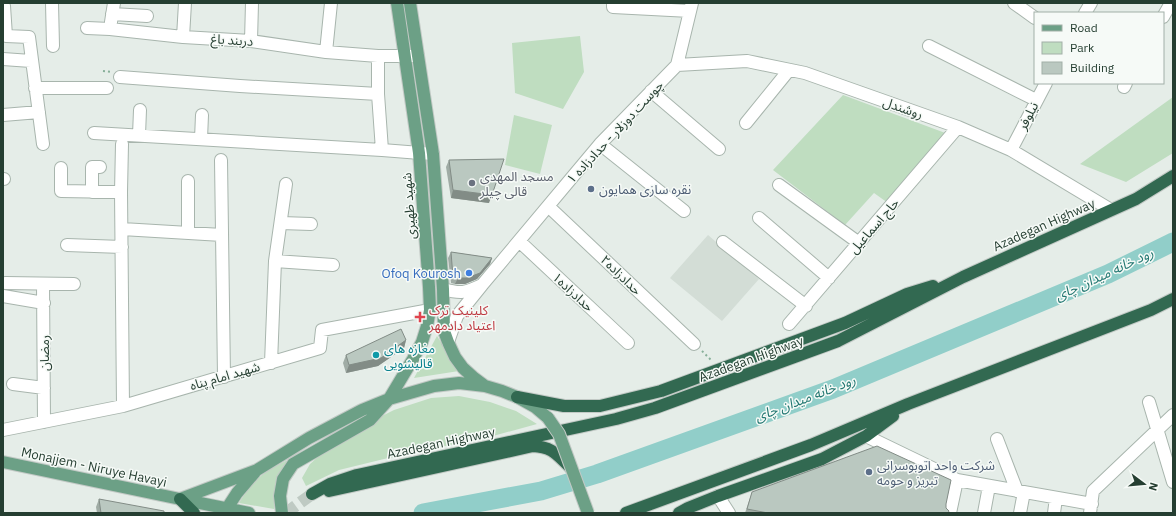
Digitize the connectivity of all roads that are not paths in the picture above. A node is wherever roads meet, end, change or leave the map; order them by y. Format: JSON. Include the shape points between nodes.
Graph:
{"nodes":[{"id":1,"x":52,"y":3,"type":"edge"},
{"id":2,"x":185,"y":3,"type":"edge"},
{"id":3,"x":252,"y":3,"type":"edge"},
{"id":4,"x":331,"y":3,"type":"edge"},
{"id":5,"x":397,"y":3,"type":"edge"},
{"id":6,"x":410,"y":3,"type":"edge"},
{"id":7,"x":613,"y":3,"type":"edge"},
{"id":8,"x":1014,"y":3,"type":"edge"},
{"id":9,"x":1091,"y":3,"type":"edge"},
{"id":10,"x":1171,"y":3,"type":"edge"},
{"id":11,"x":4,"y":6,"type":"edge"},
{"id":12,"x":692,"y":7,"type":"edge"},
{"id":13,"x":113,"y":8,"type":"edge"},
{"id":14,"x":1086,"y":12,"type":"edge"},
{"id":15,"x":1164,"y":15,"type":"edge"},
{"id":16,"x":147,"y":16,"type":"dead end"},
{"id":17,"x":1034,"y":17,"type":"edge"},
{"id":18,"x":87,"y":28,"type":"dead end"},
{"id":19,"x":110,"y":29,"type":"junction"},
{"id":20,"x":183,"y":37,"type":"junction"},
{"id":21,"x":251,"y":41,"type":"junction"},
{"id":22,"x":53,"y":46,"type":"dead end"},
{"id":23,"x":929,"y":46,"type":"dead end"},
{"id":24,"x":326,"y":52,"type":"junction"},
{"id":25,"x":378,"y":56,"type":"junction"},
{"id":26,"x":405,"y":56,"type":"junction"},
{"id":27,"x":418,"y":56,"type":"junction"},
{"id":28,"x":3,"y":59,"type":"edge"},
{"id":29,"x":31,"y":60,"type":"junction"},
{"id":30,"x":677,"y":65,"type":"junction"},
{"id":31,"x":789,"y":70,"type":"junction"},
{"id":32,"x":120,"y":77,"type":"dead end"},
{"id":33,"x":1045,"y":84,"type":"edge"},
{"id":34,"x":35,"y":88,"type":"junction"},
{"id":35,"x":107,"y":88,"type":"dead end"},
{"id":36,"x":651,"y":91,"type":"junction"},
{"id":37,"x":378,"y":94,"type":"junction"},
{"id":38,"x":1036,"y":100,"type":"junction"},
{"id":39,"x":140,"y":110,"type":"dead end"},
{"id":40,"x":39,"y":112,"type":"junction"},
{"id":41,"x":3,"y":115,"type":"edge"},
{"id":42,"x":202,"y":115,"type":"dead end"},
{"id":43,"x":746,"y":123,"type":"dead end"},
{"id":44,"x":958,"y":127,"type":"junction"},
{"id":45,"x":94,"y":133,"type":"dead end"},
{"id":46,"x":139,"y":135,"type":"junction"},
{"id":47,"x":201,"y":139,"type":"junction"},
{"id":48,"x":43,"y":144,"type":"dead end"},
{"id":49,"x":122,"y":144,"type":"dead end"},
{"id":50,"x":600,"y":144,"type":"junction"},
{"id":51,"x":382,"y":150,"type":"junction"},
{"id":52,"x":719,"y":150,"type":"dead end"},
{"id":53,"x":1010,"y":150,"type":"junction"},
{"id":54,"x":419,"y":153,"type":"junction"},
{"id":55,"x":433,"y":154,"type":"junction"},
{"id":56,"x":221,"y":160,"type":"dead end"},
{"id":57,"x":100,"y":167,"type":"dead end"},
{"id":58,"x":61,"y":168,"type":"dead end"},
{"id":59,"x":1173,"y":176,"type":"edge"},
{"id":60,"x":188,"y":181,"type":"dead end"},
{"id":61,"x":286,"y":184,"type":"dead end"},
{"id":62,"x":778,"y":185,"type":"dead end"},
{"id":63,"x":92,"y":192,"type":"junction"},
{"id":64,"x":121,"y":192,"type":"junction"},
{"id":65,"x":548,"y":206,"type":"junction"},
{"id":66,"x":1111,"y":210,"type":"junction"},
{"id":67,"x":684,"y":211,"type":"dead end"},
{"id":68,"x":759,"y":218,"type":"dead end"},
{"id":69,"x":281,"y":223,"type":"junction"},
{"id":70,"x":311,"y":224,"type":"dead end"},
{"id":71,"x":122,"y":229,"type":"junction"},
{"id":72,"x":188,"y":233,"type":"junction"},
{"id":73,"x":222,"y":235,"type":"junction"},
{"id":74,"x":519,"y":241,"type":"junction"},
{"id":75,"x":723,"y":242,"type":"dead end"},
{"id":76,"x":860,"y":243,"type":"junction"},
{"id":77,"x":67,"y":244,"type":"dead end"},
{"id":78,"x":122,"y":247,"type":"junction"},
{"id":79,"x":275,"y":261,"type":"junction"},
{"id":80,"x":333,"y":265,"type":"dead end"},
{"id":81,"x":963,"y":276,"type":"junction"},
{"id":82,"x":829,"y":278,"type":"junction"},
{"id":83,"x":5,"y":283,"type":"dead end"},
{"id":84,"x":43,"y":284,"type":"junction"},
{"id":85,"x":74,"y":284,"type":"dead end"},
{"id":86,"x":482,"y":285,"type":"junction"},
{"id":87,"x":443,"y":288,"type":"junction"},
{"id":88,"x":3,"y":296,"type":"edge"},
{"id":89,"x":1173,"y":299,"type":"edge"},
{"id":90,"x":44,"y":303,"type":"junction"},
{"id":91,"x":806,"y":306,"type":"junction"},
{"id":92,"x":430,"y":310,"type":"junction"},
{"id":93,"x":789,"y":324,"type":"dead end"},
{"id":94,"x":448,"y":342,"type":"junction"},
{"id":95,"x":628,"y":343,"type":"dead end"},
{"id":96,"x":694,"y":344,"type":"road end"},
{"id":97,"x":270,"y":363,"type":"junction"},
{"id":98,"x":224,"y":377,"type":"junction"},
{"id":99,"x":12,"y":384,"type":"dead end"},
{"id":100,"x":485,"y":386,"type":"junction"},
{"id":101,"x":44,"y":388,"type":"junction"},
{"id":102,"x":517,"y":397,"type":"junction"},
{"id":103,"x":389,"y":399,"type":"junction"},
{"id":104,"x":1149,"y":402,"type":"dead end"},
{"id":105,"x":908,"y":404,"type":"junction"},
{"id":106,"x":123,"y":406,"type":"junction"},
{"id":107,"x":1173,"y":415,"type":"edge"},
{"id":108,"x":44,"y":422,"type":"junction"},
{"id":109,"x":3,"y":430,"type":"edge"},
{"id":110,"x":866,"y":436,"type":"junction"},
{"id":111,"x":997,"y":439,"type":"dead end"},
{"id":112,"x":3,"y":462,"type":"edge"},
{"id":113,"x":571,"y":468,"type":"junction"},
{"id":114,"x":257,"y":470,"type":"junction"},
{"id":115,"x":957,"y":480,"type":"junction"},
{"id":116,"x":1173,"y":482,"type":"edge"},
{"id":117,"x":989,"y":486,"type":"junction"},
{"id":118,"x":1020,"y":491,"type":"junction"},
{"id":119,"x":718,"y":496,"type":"junction"},
{"id":120,"x":1056,"y":498,"type":"junction"},
{"id":121,"x":180,"y":499,"type":"junction"},
{"id":122,"x":1091,"y":509,"type":"edge"},
{"id":123,"x":225,"y":511,"type":"edge"},
{"id":124,"x":194,"y":513,"type":"edge"},
{"id":125,"x":249,"y":513,"type":"edge"},
{"id":126,"x":282,"y":513,"type":"edge"},
{"id":127,"x":588,"y":513,"type":"edge"},
{"id":128,"x":626,"y":513,"type":"edge"},
{"id":129,"x":679,"y":513,"type":"edge"},
{"id":130,"x":729,"y":513,"type":"edge"},
{"id":131,"x":950,"y":513,"type":"edge"},
{"id":132,"x":984,"y":513,"type":"edge"},
{"id":133,"x":1020,"y":513,"type":"edge"},
{"id":134,"x":1054,"y":513,"type":"edge"}],
"edges":[{"from":1,"to":22,"type":"street"},
{"from":2,"to":20,"type":"street"},
{"from":3,"to":21,"type":"street"},
{"from":4,"to":24,"type":"street"},
{"from":5,"to":26,"type":"main road","name":"شهید ظهیری"},
{"from":6,"to":27,"type":"main road"},
{"from":7,"to":12,"type":"street","via":[[613,7]]},
{"from":8,"to":17,"type":"street"},
{"from":9,"to":14,"type":"street"},
{"from":10,"to":15,"type":"street"},
{"from":11,"to":29,"type":"street","via":[[6,36],[29,37]]},
{"from":12,"to":30,"type":"street"},
{"from":13,"to":16,"type":"street"},
{"from":13,"to":19,"type":"street"},
{"from":18,"to":19,"type":"street","name":"دربند باغ"},
{"from":19,"to":20,"type":"street","name":"دربند باغ"},
{"from":20,"to":21,"type":"street","name":"دربند باغ"},
{"from":21,"to":24,"type":"street","name":"دربند باغ"},
{"from":23,"to":38,"type":"street"},
{"from":24,"to":25,"type":"street","name":"دربند باغ"},
{"from":25,"to":26,"type":"street","name":"دربند باغ"},
{"from":25,"to":37,"type":"street"},
{"from":26,"to":27,"type":"street","name":"دربند باغ"},
{"from":26,"to":54,"type":"main road","name":"شهید ظهیری"},
{"from":27,"to":55,"type":"main road"},
{"from":28,"to":29,"type":"street"},
{"from":29,"to":34,"type":"street"},
{"from":30,"to":31,"type":"street","name":"روشندل","via":[[747,61]]},
{"from":30,"to":36,"type":"street","name":"چوست دوزلار - حدادزاده ۱"},
{"from":31,"to":43,"type":"street"},
{"from":31,"to":44,"type":"street","name":"روشندل","via":[[805,73]]},
{"from":32,"to":37,"type":"street"},
{"from":33,"to":38,"type":"street","name":"نیلوفر"},
{"from":34,"to":35,"type":"street"},
{"from":34,"to":40,"type":"street"},
{"from":36,"to":50,"type":"street","name":"چوست دوزلار - حدادزاده ۱"},
{"from":36,"to":52,"type":"street"},
{"from":37,"to":51,"type":"street"},
{"from":38,"to":53,"type":"street","name":"نیلوفر"},
{"from":39,"to":46,"type":"street"},
{"from":40,"to":41,"type":"street"},
{"from":40,"to":48,"type":"street"},
{"from":42,"to":47,"type":"street"},
{"from":44,"to":53,"type":"street","name":"روشندل"},
{"from":44,"to":76,"type":"street","name":"حاج اسماعیل"},
{"from":45,"to":46,"type":"street"},
{"from":46,"to":47,"type":"street"},
{"from":47,"to":51,"type":"street"},
{"from":49,"to":64,"type":"street"},
{"from":50,"to":65,"type":"street","name":"چوست دوزلار - حدادزاده ۱"},
{"from":50,"to":67,"type":"street"},
{"from":51,"to":54,"type":"street"},
{"from":53,"to":66,"type":"street","name":"روشندل"},
{"from":54,"to":55,"type":"street"},
{"from":54,"to":92,"type":"main road","name":"شهید ظهیری"},
{"from":55,"to":87,"type":"main road"},
{"from":56,"to":73,"type":"street"},
{"from":57,"to":63,"type":"street","via":[[92,167]]},
{"from":58,"to":63,"type":"street","via":[[61,191]]},
{"from":59,"to":66,"type":"highway","name":"Azadegan Highway","via":[[1136,199]]},
{"from":60,"to":72,"type":"street"},
{"from":61,"to":69,"type":"street"},
{"from":62,"to":76,"type":"street"},
{"from":63,"to":64,"type":"street"},
{"from":64,"to":71,"type":"street"},
{"from":65,"to":74,"type":"street","name":"چوست دوزلار - حدادزاده ۱"},
{"from":65,"to":96,"type":"street","name":"حدادزاده۲"},
{"from":66,"to":81,"type":"highway","name":"Azadegan Highway"},
{"from":68,"to":82,"type":"street"},
{"from":69,"to":70,"type":"street"},
{"from":69,"to":79,"type":"street"},
{"from":71,"to":72,"type":"street"},
{"from":71,"to":78,"type":"street"},
{"from":72,"to":73,"type":"street"},
{"from":73,"to":98,"type":"street"},
{"from":74,"to":86,"type":"street","name":"چوست دوزلار - حدادزاده ۱"},
{"from":74,"to":95,"type":"street","name":"حدادزاده۱"},
{"from":75,"to":91,"type":"street"},
{"from":76,"to":82,"type":"street","name":"حاج اسماعیل"},
{"from":77,"to":78,"type":"street"},
{"from":78,"to":106,"type":"street"},
{"from":79,"to":80,"type":"street"},
{"from":79,"to":97,"type":"street"},
{"from":81,"to":102,"type":"highway","via":[[907,294],[845,323],[661,391],[600,406],[564,406]]},
{"from":81,"to":113,"type":"highway","name":"Azadegan Highway","via":[[838,341],[655,408],[616,419],[357,475],[330,484],[312,494],[349,488],[532,446],[555,452]]},
{"from":82,"to":91,"type":"street","name":"حاج اسماعیل"},
{"from":83,"to":84,"type":"street"},
{"from":84,"to":85,"type":"street"},
{"from":84,"to":90,"type":"street","name":"رمضان"},
{"from":86,"to":87,"type":"street","via":[[457,292]]},
{"from":86,"to":94,"type":"street","name":"چوست دوزلار - حدادزاده ۱","via":[[457,316]]},
{"from":87,"to":94,"type":"main road","via":[[444,331]]},
{"from":88,"to":90,"type":"street"},
{"from":89,"to":105,"type":"highway","via":[[1151,310]]},
{"from":90,"to":101,"type":"street","name":"رمضان"},
{"from":91,"to":93,"type":"street","name":"حاج اسماعیل"},
{"from":92,"to":97,"type":"street","name":"شهید امام پناه","via":[[322,330],[320,348]]},
{"from":92,"to":103,"type":"main road","name":"شهید ظهیری","via":[[422,342]]},
{"from":94,"to":100,"type":"main road","via":[[463,368]]},
{"from":97,"to":98,"type":"street","name":"شهید امام پناه"},
{"from":98,"to":106,"type":"street","name":"شهید امام پناه"},
{"from":99,"to":101,"type":"street"},
{"from":100,"to":102,"type":"main road"},
{"from":100,"to":103,"type":"main road","via":[[459,383],[434,386]]},
{"from":101,"to":108,"type":"street","name":"رمضان"},
{"from":102,"to":113,"type":"main road","bridge":true,"via":[[548,418],[559,434]]},
{"from":103,"to":114,"type":"main road","via":[[309,438]]},
{"from":103,"to":126,"type":"main road","name":"شهید ظهیری","via":[[370,420],[293,464],[283,479],[280,496]]},
{"from":104,"to":116,"type":"street"},
{"from":105,"to":110,"type":"highway"},
{"from":105,"to":128,"type":"highway","via":[[811,445]]},
{"from":106,"to":108,"type":"street","name":"شهید امام پناه"},
{"from":107,"to":122,"type":"street","via":[[1093,491]]},
{"from":108,"to":109,"type":"street","name":"شهید امام پناه"},
{"from":110,"to":115,"type":"street"},
{"from":110,"to":119,"type":"highway","via":[[822,459]]},
{"from":111,"to":118,"type":"street"},
{"from":112,"to":121,"type":"main road","name":"Monajjem - Niruye Havayi"},
{"from":113,"to":127,"type":"main road","bridge":true},
{"from":114,"to":121,"type":"main road"},
{"from":114,"to":123,"type":"main road"},
{"from":115,"to":117,"type":"street"},
{"from":115,"to":131,"type":"street"},
{"from":117,"to":118,"type":"street"},
{"from":117,"to":132,"type":"street"},
{"from":118,"to":120,"type":"street"},
{"from":118,"to":133,"type":"street"},
{"from":119,"to":129,"type":"highway"},
{"from":119,"to":130,"type":"street"},
{"from":120,"to":122,"type":"street"},
{"from":120,"to":134,"type":"street"},
{"from":121,"to":123,"type":"main road","name":"Monajjem - Niruye Havayi"},
{"from":121,"to":124,"type":"highway"},
{"from":123,"to":125,"type":"main road","name":"Monajjem - Niruye Havayi"}]}
